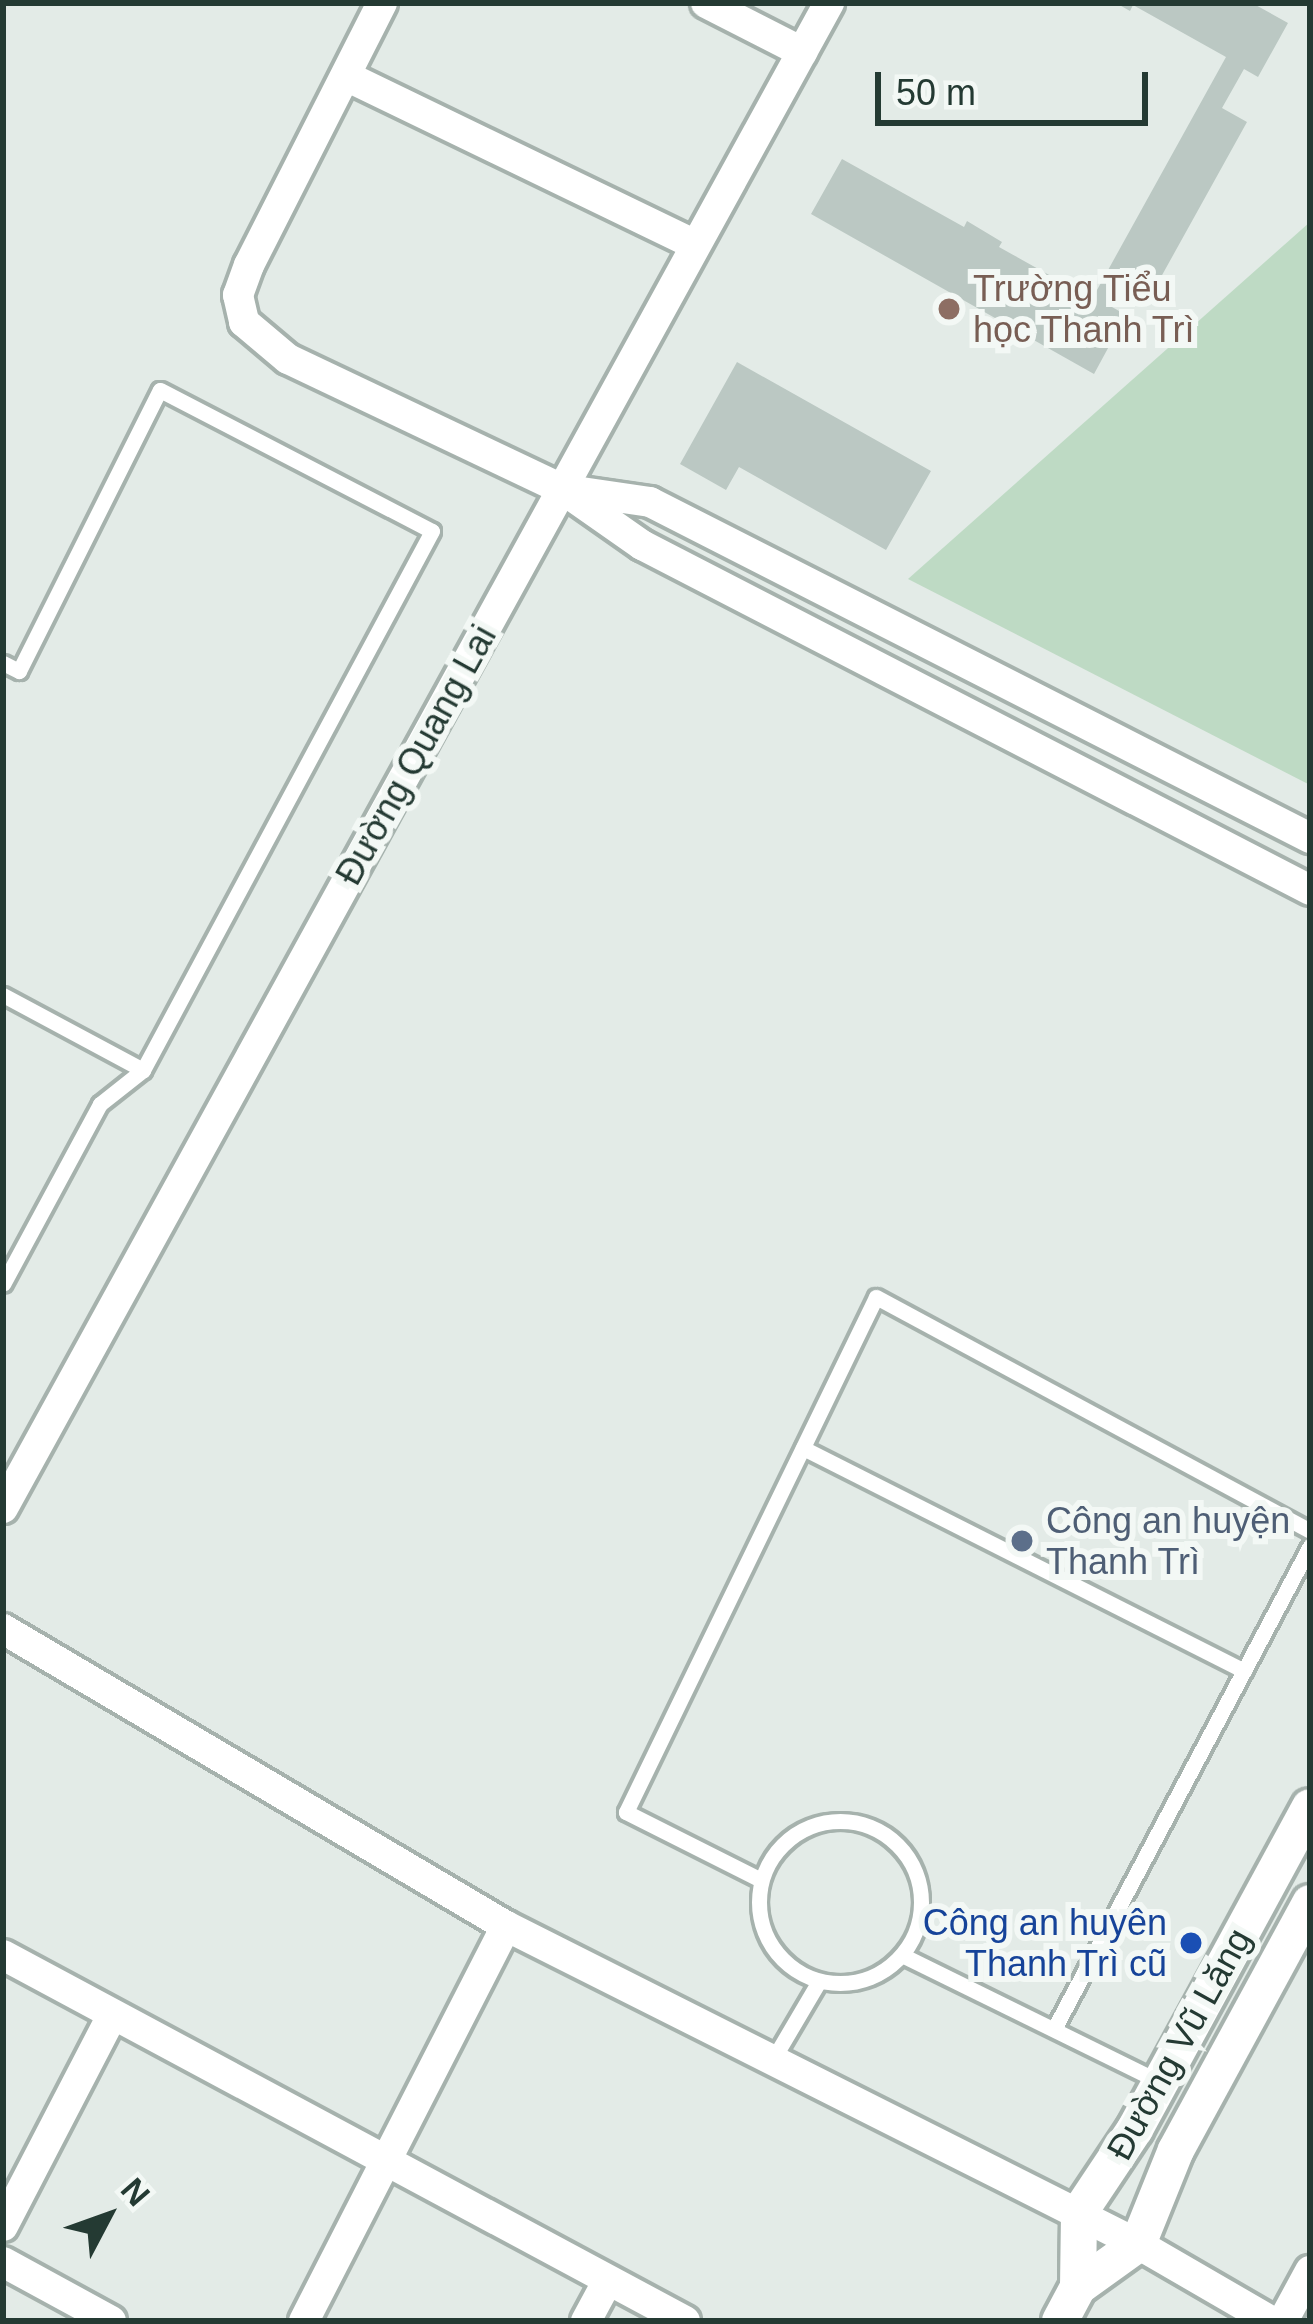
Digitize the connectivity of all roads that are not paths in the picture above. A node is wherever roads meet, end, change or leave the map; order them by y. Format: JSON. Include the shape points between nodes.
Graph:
{"nodes":[{"id":1,"x":382,"y":3,"type":"edge"},
{"id":2,"x":706,"y":3,"type":"edge"},
{"id":3,"x":829,"y":3,"type":"edge"},
{"id":4,"x":802,"y":52,"type":"junction"},
{"id":5,"x":346,"y":76,"type":"junction"},
{"id":6,"x":694,"y":244,"type":"junction"},
{"id":7,"x":562,"y":489,"type":"junction"},
{"id":8,"x":3,"y":663,"type":"edge"},
{"id":9,"x":1124,"y":743,"type":"junction"},
{"id":10,"x":1106,"y":784,"type":"junction"},
{"id":11,"x":1310,"y":838,"type":"edge"},
{"id":12,"x":1310,"y":890,"type":"edge"},
{"id":13,"x":3,"y":995,"type":"edge"},
{"id":14,"x":143,"y":1070,"type":"junction"},
{"id":15,"x":3,"y":1284,"type":"edge"},
{"id":16,"x":803,"y":1448,"type":"junction"},
{"id":17,"x":3,"y":1508,"type":"edge"},
{"id":18,"x":1310,"y":1531,"type":"edge"},
{"id":19,"x":1310,"y":1546,"type":"edge"},
{"id":20,"x":3,"y":1629,"type":"edge"},
{"id":21,"x":1244,"y":1671,"type":"junction"},
{"id":22,"x":1310,"y":1807,"type":"edge"},
{"id":23,"x":759,"y":1879,"type":"junction"},
{"id":24,"x":1310,"y":1904,"type":"edge"},
{"id":25,"x":506,"y":1926,"type":"junction"},
{"id":26,"x":3,"y":1955,"type":"edge"},
{"id":27,"x":904,"y":1956,"type":"junction"},
{"id":28,"x":818,"y":1983,"type":"junction"},
{"id":29,"x":111,"y":2018,"type":"junction"},
{"id":30,"x":1054,"y":2029,"type":"junction"},
{"id":31,"x":772,"y":2061,"type":"junction"},
{"id":32,"x":1160,"y":2082,"type":"junction"},
{"id":33,"x":389,"y":2162,"type":"junction"},
{"id":34,"x":1079,"y":2213,"type":"junction"},
{"id":35,"x":3,"y":2226,"type":"edge"},
{"id":36,"x":1138,"y":2244,"type":"junction"},
{"id":37,"x":3,"y":2262,"type":"edge"},
{"id":38,"x":1310,"y":2271,"type":"edge"},
{"id":39,"x":607,"y":2282,"type":"junction"},
{"id":40,"x":1078,"y":2288,"type":"junction"},
{"id":41,"x":111,"y":2321,"type":"edge"},
{"id":42,"x":304,"y":2321,"type":"edge"},
{"id":43,"x":586,"y":2321,"type":"edge"},
{"id":44,"x":685,"y":2321,"type":"edge"},
{"id":45,"x":1060,"y":2321,"type":"edge"},
{"id":46,"x":1271,"y":2321,"type":"edge"},
{"id":47,"x":1282,"y":2321,"type":"edge"}],
"edges":[{"from":1,"to":5,"type":"street"},
{"from":2,"to":4,"type":"street"},
{"from":3,"to":4,"type":"street","name":"Đường Quang Lai"},
{"from":4,"to":6,"type":"street","name":"Đường Quang Lai"},
{"from":5,"to":6,"type":"street"},
{"from":5,"to":7,"type":"street","via":[[249,265],[238,295],[244,322],[288,359]]},
{"from":6,"to":7,"type":"street","name":"Đường Quang Lai"},
{"from":7,"to":9,"type":"street","via":[[650,502]]},
{"from":7,"to":10,"type":"street","via":[[642,545]]},
{"from":7,"to":17,"type":"street","name":"Đường Quang Lai"},
{"from":8,"to":14,"type":"lane","via":[[19,670],[160,390],[432,531]]},
{"from":9,"to":10,"type":"street"},
{"from":9,"to":11,"type":"street"},
{"from":10,"to":12,"type":"street"},
{"from":13,"to":14,"type":"lane"},
{"from":14,"to":15,"type":"lane","via":[[100,1104]]},
{"from":16,"to":18,"type":"lane","via":[[876,1297]]},
{"from":16,"to":21,"type":"lane"},
{"from":16,"to":23,"type":"lane","via":[[626,1811]]},
{"from":19,"to":21,"type":"lane"},
{"from":20,"to":25,"type":"street"},
{"from":21,"to":30,"type":"lane"},
{"from":22,"to":32,"type":"main road","name":"Đường Vũ Lăng"},
{"from":23,"to":27,"type":"lane","via":[[786,1838],[831,1819],[879,1828],[914,1863],[923,1911]]},
{"from":23,"to":28,"type":"lane","via":[[759,1923],[781,1960]]},
{"from":24,"to":36,"type":"main road","name":"Đường Vũ Lăng","via":[[1176,2150]]},
{"from":25,"to":31,"type":"street"},
{"from":25,"to":33,"type":"street"},
{"from":26,"to":29,"type":"street"},
{"from":27,"to":28,"type":"lane","via":[[865,1982]]},
{"from":27,"to":30,"type":"lane"},
{"from":28,"to":31,"type":"lane"},
{"from":29,"to":33,"type":"street"},
{"from":29,"to":35,"type":"street"},
{"from":30,"to":32,"type":"lane"},
{"from":31,"to":34,"type":"street"},
{"from":32,"to":34,"type":"main road","name":"Đường Vũ Lăng"},
{"from":33,"to":39,"type":"street"},
{"from":33,"to":42,"type":"street"},
{"from":34,"to":36,"type":"street"},
{"from":34,"to":40,"type":"main road"},
{"from":36,"to":40,"type":"main road"},
{"from":36,"to":46,"type":"street"},
{"from":37,"to":41,"type":"street"},
{"from":38,"to":47,"type":"street"},
{"from":39,"to":43,"type":"street"},
{"from":39,"to":44,"type":"street"},
{"from":40,"to":45,"type":"main road"}]}
